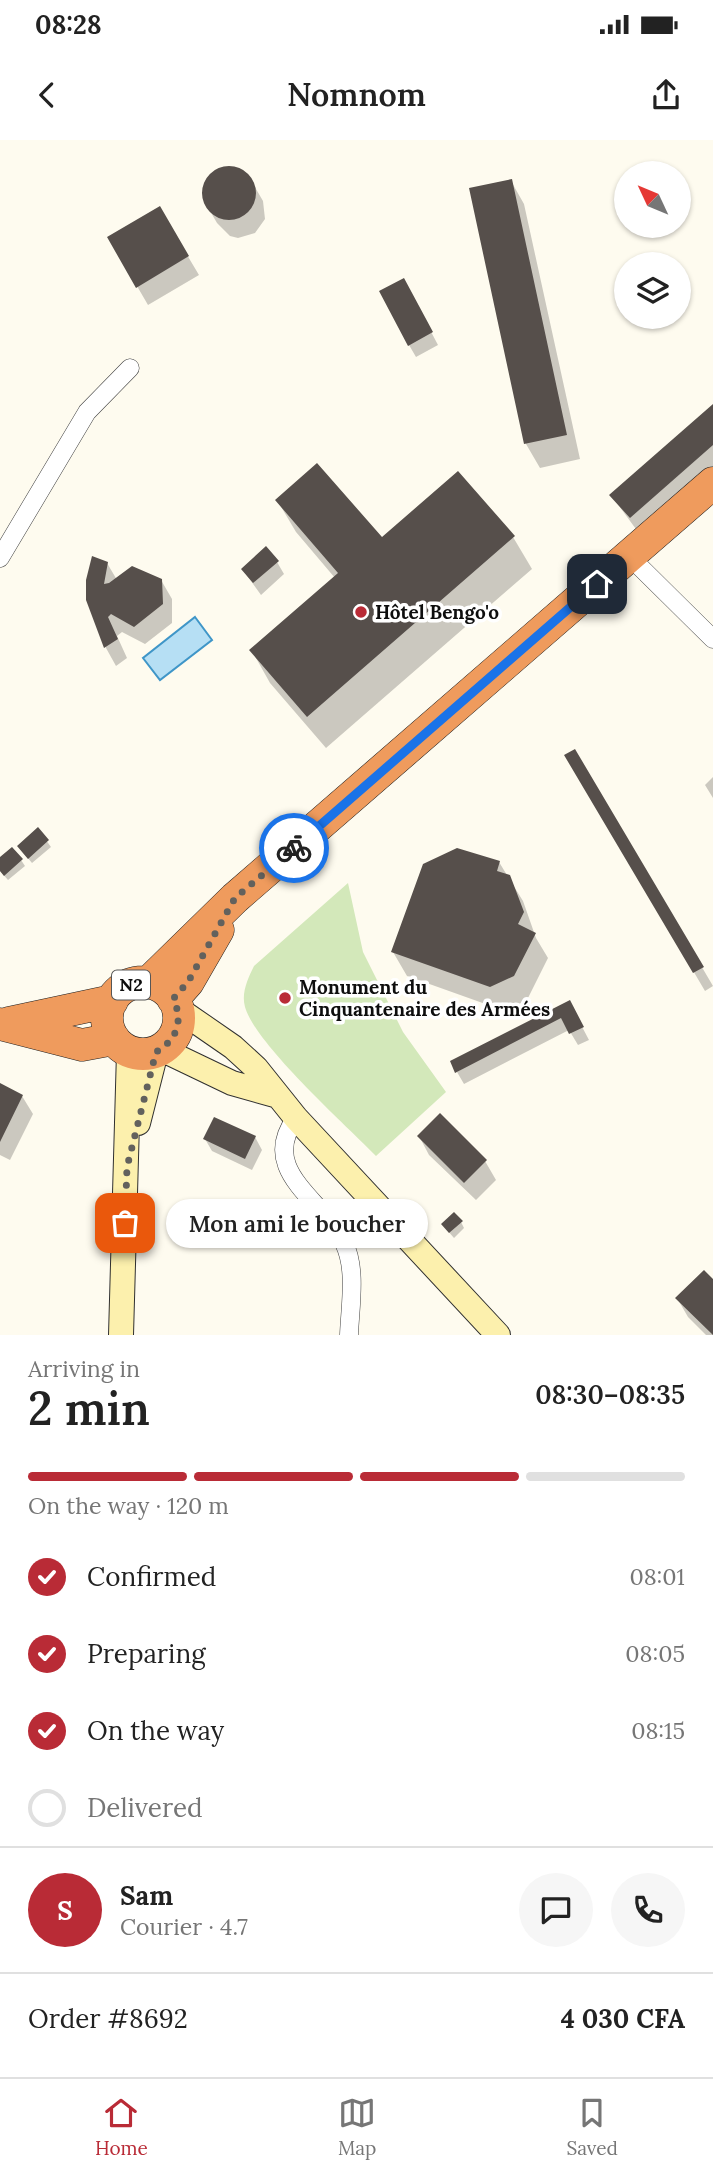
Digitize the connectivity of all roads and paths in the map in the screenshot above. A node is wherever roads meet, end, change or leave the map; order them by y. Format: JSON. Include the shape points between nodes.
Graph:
{"nodes":[{"id":1,"x":130,"y":369,"type":"dead end"},
{"id":2,"x":713,"y":483,"type":"edge"},
{"id":3,"x":629,"y":556,"type":"junction"},
{"id":4,"x":0,"y":558,"type":"edge"},
{"id":5,"x":713,"y":639,"type":"edge"},
{"id":6,"x":166,"y":997,"type":"junction"},
{"id":7,"x":112,"y":1001,"type":"junction"},
{"id":8,"x":2,"y":1024,"type":"edge"},
{"id":9,"x":140,"y":1048,"type":"junction"},
{"id":10,"x":278,"y":1096,"type":"junction"},
{"id":11,"x":296,"y":1118,"type":"junction"},
{"id":12,"x":121,"y":1335,"type":"edge"},
{"id":13,"x":349,"y":1335,"type":"edge"},
{"id":14,"x":498,"y":1335,"type":"edge"}],
"edges":[{"from":1,"to":4,"type":"street","via":[[88,412]]},
{"from":2,"to":3,"type":"highway","number":"N2"},
{"from":3,"to":5,"type":"street"},
{"from":3,"to":6,"type":"highway","number":"N2","via":[[235,898],[188,982]]},
{"from":6,"to":7,"type":"highway","number":"N2","via":[[124,988]]},
{"from":6,"to":9,"type":"highway","number":"N2","via":[[175,1034]]},
{"from":6,"to":10,"type":"street","via":[[233,1047]]},
{"from":7,"to":8,"type":"highway","number":"N2"},
{"from":7,"to":9,"type":"highway","number":"N2","via":[[107,1020]]},
{"from":8,"to":9,"type":"highway","number":"N2","via":[[82,1045]]},
{"from":9,"to":10,"type":"street"},
{"from":9,"to":12,"type":"street","via":[[127,1167]]},
{"from":10,"to":11,"type":"street"},
{"from":11,"to":13,"type":"street","via":[[287,1130],[284,1160],[345,1244],[351,1287]]},
{"from":11,"to":14,"type":"street"}]}
